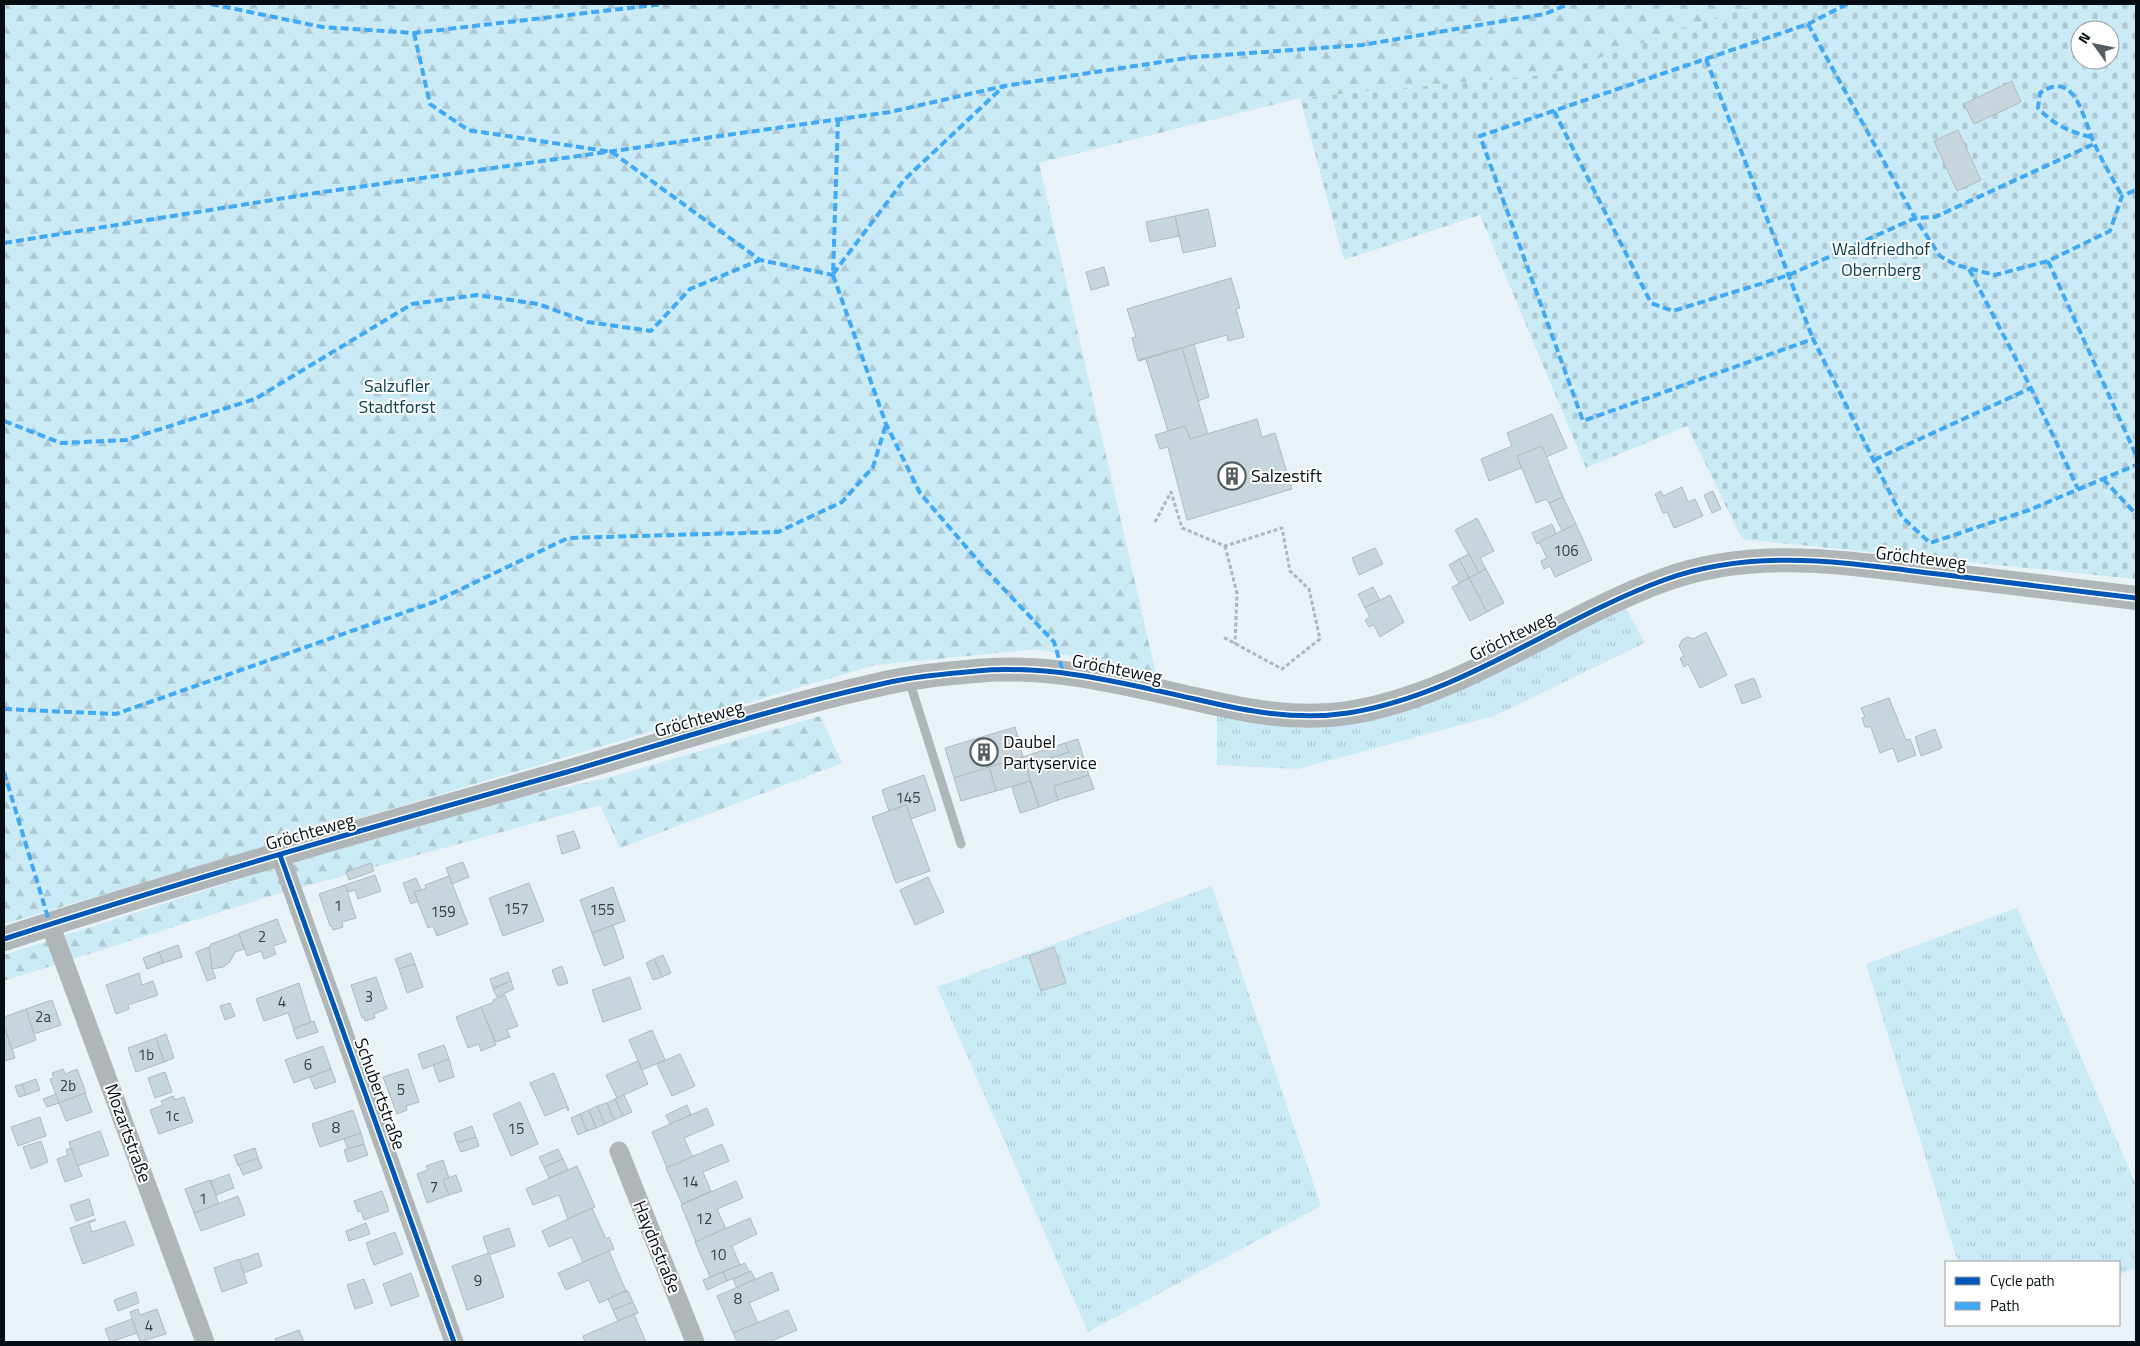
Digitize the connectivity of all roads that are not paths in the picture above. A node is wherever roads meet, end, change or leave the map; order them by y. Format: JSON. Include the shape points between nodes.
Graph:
{"nodes":[{"id":1,"x":2136,"y":598,"type":"edge"},
{"id":2,"x":909,"y":680,"type":"junction"},
{"id":3,"x":962,"y":844,"type":"dead end"},
{"id":4,"x":280,"y":855,"type":"junction"},
{"id":5,"x":50,"y":924,"type":"junction"},
{"id":6,"x":4,"y":939,"type":"edge"},
{"id":7,"x":619,"y":1151,"type":"dead end"},
{"id":8,"x":205,"y":1342,"type":"edge"},
{"id":9,"x":454,"y":1342,"type":"edge"},
{"id":10,"x":695,"y":1342,"type":"edge"}],
"edges":[{"from":1,"to":2,"type":"street","name":"Gröchteweg","via":[[1816,561],[1748,560],[1698,569],[1665,580],[1618,599],[1442,686],[1408,699],[1342,714],[1296,717],[1269,714],[1093,677],[1034,669],[982,670]]},
{"from":2,"to":3,"type":"lane"},
{"from":2,"to":4,"type":"street","name":"Gröchteweg","via":[[881,684],[773,712]]},
{"from":4,"to":5,"type":"street","name":"Gröchteweg"},
{"from":4,"to":9,"type":"street","name":"Schubertstraße"},
{"from":5,"to":6,"type":"street","name":"Gröchteweg"},
{"from":5,"to":8,"type":"street","name":"Mozartstraße"},
{"from":7,"to":10,"type":"street","name":"Haydnstraße"}]}
